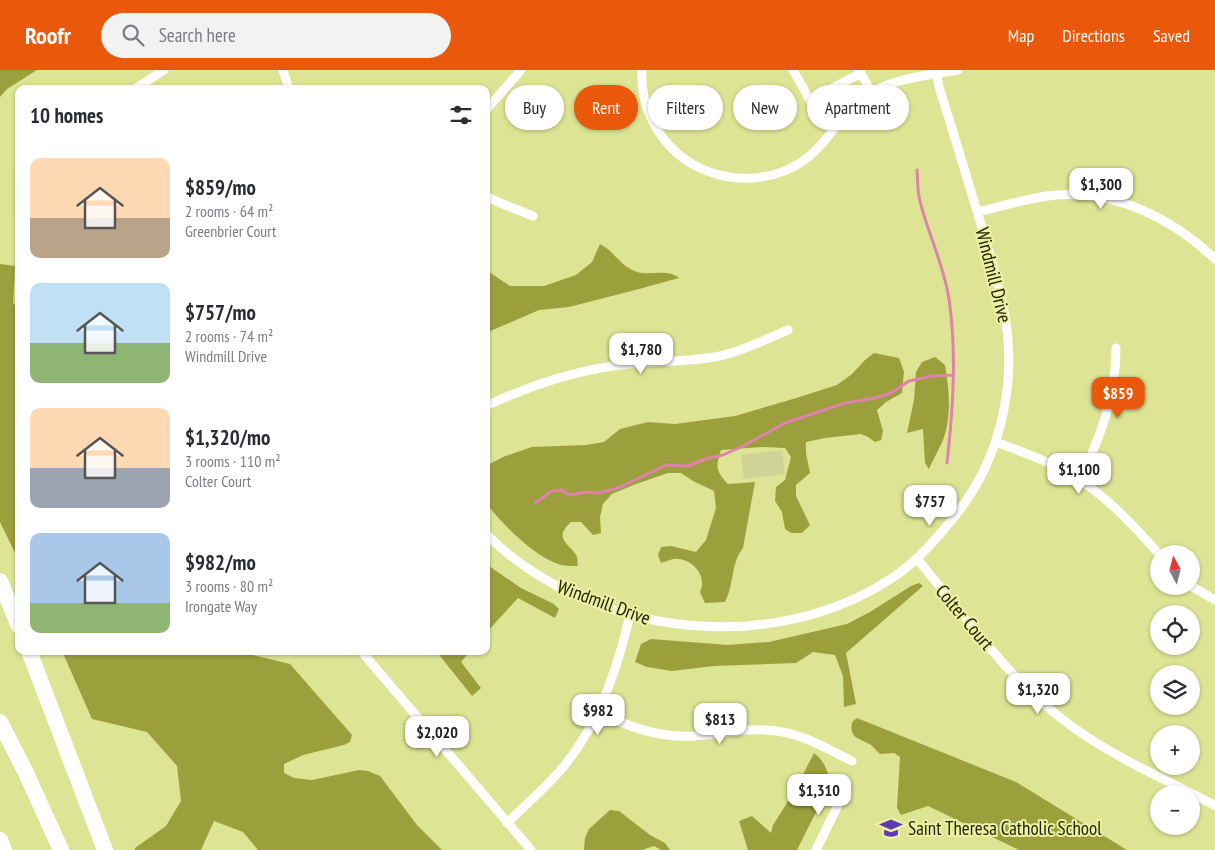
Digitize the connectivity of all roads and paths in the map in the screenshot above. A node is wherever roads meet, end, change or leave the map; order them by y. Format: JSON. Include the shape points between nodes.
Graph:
{"nodes":[{"id":1,"x":164,"y":70,"type":"edge"},
{"id":2,"x":283,"y":70,"type":"edge"},
{"id":3,"x":521,"y":70,"type":"edge"},
{"id":4,"x":642,"y":70,"type":"edge"},
{"id":5,"x":793,"y":70,"type":"edge"},
{"id":6,"x":958,"y":70,"type":"edge"},
{"id":7,"x":860,"y":71,"type":"edge"},
{"id":8,"x":937,"y":72,"type":"edge"},
{"id":9,"x":141,"y":85,"type":"edge"},
{"id":10,"x":288,"y":85,"type":"edge"},
{"id":11,"x":867,"y":85,"type":"edge"},
{"id":12,"x":888,"y":85,"type":"edge"},
{"id":13,"x":490,"y":105,"type":"edge"},
{"id":14,"x":833,"y":130,"type":"edge"},
{"id":15,"x":490,"y":198,"type":"edge"},
{"id":16,"x":978,"y":212,"type":"junction"},
{"id":17,"x":533,"y":216,"type":"dead end"},
{"id":18,"x":1215,"y":259,"type":"edge"},
{"id":19,"x":788,"y":330,"type":"dead end"},
{"id":20,"x":1116,"y":348,"type":"dead end"},
{"id":21,"x":490,"y":404,"type":"edge"},
{"id":22,"x":996,"y":442,"type":"junction"},
{"id":23,"x":1080,"y":480,"type":"junction"},
{"id":24,"x":490,"y":537,"type":"edge"},
{"id":25,"x":1151,"y":545,"type":"edge"},
{"id":26,"x":916,"y":559,"type":"junction"},
{"id":27,"x":0,"y":581,"type":"edge"},
{"id":28,"x":1200,"y":591,"type":"edge"},
{"id":29,"x":1215,"y":600,"type":"edge"},
{"id":30,"x":630,"y":615,"type":"junction"},
{"id":31,"x":15,"y":617,"type":"edge"},
{"id":32,"x":31,"y":655,"type":"edge"},
{"id":33,"x":364,"y":655,"type":"edge"},
{"id":34,"x":598,"y":711,"type":"junction"},
{"id":35,"x":0,"y":722,"type":"edge"},
{"id":36,"x":852,"y":761,"type":"dead end"},
{"id":37,"x":844,"y":793,"type":"dead end"},
{"id":38,"x":1214,"y":805,"type":"edge"},
{"id":39,"x":507,"y":823,"type":"junction"},
{"id":40,"x":0,"y":840,"type":"edge"},
{"id":41,"x":4,"y":850,"type":"edge"},
{"id":42,"x":61,"y":850,"type":"edge"},
{"id":43,"x":104,"y":850,"type":"edge"},
{"id":44,"x":531,"y":850,"type":"edge"},
{"id":45,"x":816,"y":850,"type":"edge"}],
"edges":[{"from":1,"to":9,"type":"street"},
{"from":2,"to":10,"type":"street"},
{"from":3,"to":13,"type":"street"},
{"from":4,"to":14,"type":"street","via":[[642,87],[649,113],[665,141],[680,156],[700,168],[725,176],[760,178],[792,168],[806,159]]},
{"from":5,"to":7,"type":"street","via":[[810,100]]},
{"from":6,"to":8,"type":"street"},
{"from":7,"to":11,"type":"street"},
{"from":8,"to":12,"type":"street"},
{"from":8,"to":16,"type":"street","name":"Windmill Drive"},
{"from":15,"to":17,"type":"street"},
{"from":16,"to":18,"type":"street","via":[[1057,195],[1107,198],[1168,222]]},
{"from":16,"to":22,"type":"street","name":"Windmill Drive","via":[[999,282],[1009,347],[1007,395]]},
{"from":19,"to":21,"type":"street","via":[[721,356],[594,370],[530,388]]},
{"from":20,"to":23,"type":"street","via":[[1116,368],[1104,425]]},
{"from":22,"to":23,"type":"street","via":[[1032,455]]},
{"from":22,"to":26,"type":"street","name":"Windmill Drive","via":[[964,505]]},
{"from":23,"to":25,"type":"street","via":[[1114,507]]},
{"from":24,"to":30,"type":"street","name":"Windmill Drive","via":[[539,576],[583,598]]},
{"from":26,"to":30,"type":"street","name":"Windmill Drive","via":[[867,592],[836,606],[788,620],[710,626],[683,625]]},
{"from":26,"to":38,"type":"street","name":"Colter Court","via":[[1006,667],[1050,710],[1096,743]]},
{"from":27,"to":31,"type":"highway"},
{"from":28,"to":29,"type":"street"},
{"from":30,"to":34,"type":"street","via":[[616,668]]},
{"from":32,"to":43,"type":"highway"},
{"from":33,"to":39,"type":"street"},
{"from":34,"to":36,"type":"street","via":[[658,734],[684,737],[749,730],[785,733],[805,738]]},
{"from":34,"to":39,"type":"street","via":[[564,766]]},
{"from":35,"to":42,"type":"highway"},
{"from":37,"to":45,"type":"street"},
{"from":39,"to":44,"type":"street"},
{"from":40,"to":41,"type":"highway"}]}
